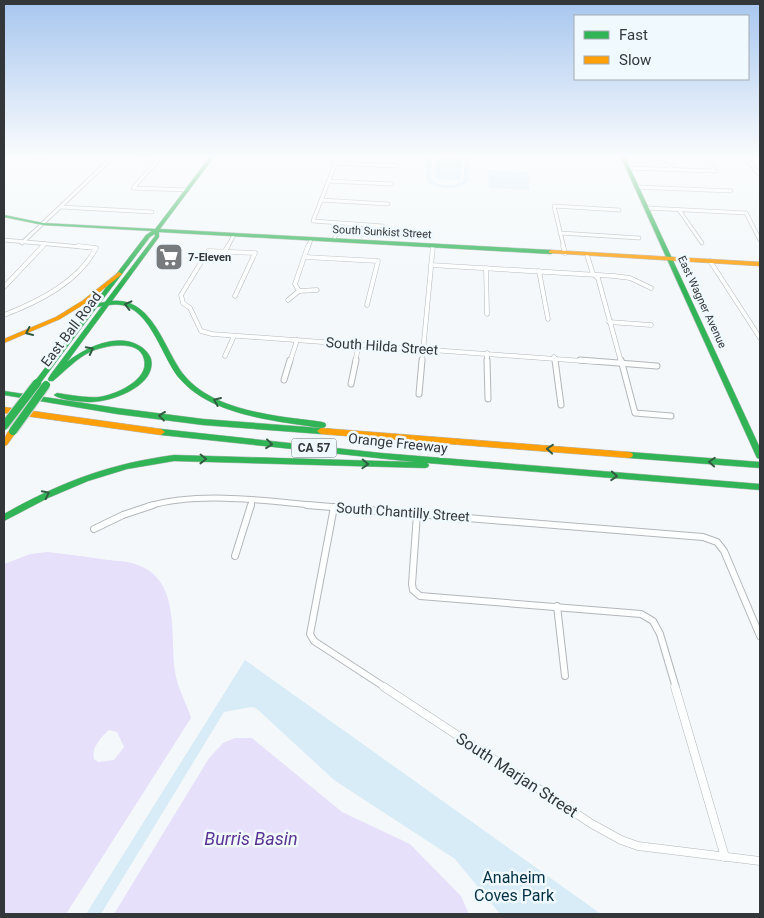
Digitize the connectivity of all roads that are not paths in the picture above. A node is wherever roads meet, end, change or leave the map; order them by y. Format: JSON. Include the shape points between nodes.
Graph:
{"nodes":[{"id":1,"x":69,"y":200,"type":"edge"},
{"id":2,"x":180,"y":200,"type":"edge"},
{"id":3,"x":321,"y":200,"type":"joint"},
{"id":4,"x":643,"y":200,"type":"edge"},
{"id":5,"x":388,"y":204,"type":"dead end"},
{"id":6,"x":61,"y":208,"type":"junction"},
{"id":7,"x":647,"y":208,"type":"junction"},
{"id":8,"x":619,"y":210,"type":"dead end"},
{"id":9,"x":679,"y":210,"type":"junction"},
{"id":10,"x":152,"y":212,"type":"dead end"},
{"id":11,"x":4,"y":216,"type":"edge"},
{"id":12,"x":43,"y":224,"type":"junction"},
{"id":13,"x":339,"y":224,"type":"junction"},
{"id":14,"x":383,"y":226,"type":"dead end"},
{"id":15,"x":157,"y":230,"type":"junction"},
{"id":16,"x":560,"y":233,"type":"junction"},
{"id":17,"x":234,"y":235,"type":"junction"},
{"id":18,"x":639,"y":238,"type":"dead end"},
{"id":19,"x":311,"y":239,"type":"junction"},
{"id":20,"x":4,"y":240,"type":"edge"},
{"id":21,"x":334,"y":240,"type":"junction"},
{"id":22,"x":760,"y":240,"type":"edge"},
{"id":23,"x":22,"y":243,"type":"junction"},
{"id":24,"x":702,"y":243,"type":"dead end"},
{"id":25,"x":45,"y":244,"type":"junction"},
{"id":26,"x":433,"y":246,"type":"junction"},
{"id":27,"x":225,"y":252,"type":"junction"},
{"id":28,"x":565,"y":253,"type":"junction"},
{"id":29,"x":587,"y":255,"type":"junction"},
{"id":30,"x":305,"y":256,"type":"junction"},
{"id":31,"x":670,"y":259,"type":"junction"},
{"id":32,"x":710,"y":261,"type":"junction"},
{"id":33,"x":760,"y":264,"type":"edge"},
{"id":34,"x":431,"y":265,"type":"junction"},
{"id":35,"x":486,"y":268,"type":"junction"},
{"id":36,"x":539,"y":271,"type":"junction"},
{"id":37,"x":119,"y":274,"type":"junction"},
{"id":38,"x":593,"y":274,"type":"junction"},
{"id":39,"x":4,"y":287,"type":"edge"},
{"id":40,"x":651,"y":288,"type":"dead end"},
{"id":41,"x":316,"y":290,"type":"dead end"},
{"id":42,"x":299,"y":291,"type":"junction"},
{"id":43,"x":235,"y":296,"type":"dead end"},
{"id":44,"x":288,"y":300,"type":"dead end"},
{"id":45,"x":108,"y":302,"type":"junction"},
{"id":46,"x":368,"y":305,"type":"dead end"},
{"id":47,"x":95,"y":306,"type":"junction"},
{"id":48,"x":487,"y":314,"type":"dead end"},
{"id":49,"x":4,"y":315,"type":"edge"},
{"id":50,"x":548,"y":319,"type":"dead end"},
{"id":51,"x":609,"y":322,"type":"junction"},
{"id":52,"x":651,"y":325,"type":"dead end"},
{"id":53,"x":754,"y":328,"type":"junction"},
{"id":54,"x":760,"y":329,"type":"edge"},
{"id":55,"x":234,"y":336,"type":"junction"},
{"id":56,"x":760,"y":338,"type":"edge"},
{"id":57,"x":297,"y":340,"type":"junction"},
{"id":58,"x":4,"y":342,"type":"edge"},
{"id":59,"x":359,"y":344,"type":"junction"},
{"id":60,"x":423,"y":349,"type":"junction"},
{"id":61,"x":487,"y":353,"type":"junction"},
{"id":62,"x":225,"y":356,"type":"dead end"},
{"id":63,"x":554,"y":357,"type":"junction"},
{"id":64,"x":619,"y":362,"type":"junction"},
{"id":65,"x":657,"y":366,"type":"dead end"},
{"id":66,"x":284,"y":380,"type":"dead end"},
{"id":67,"x":48,"y":382,"type":"junction"},
{"id":68,"x":351,"y":384,"type":"dead end"},
{"id":69,"x":4,"y":392,"type":"edge"},
{"id":70,"x":419,"y":394,"type":"dead end"},
{"id":71,"x":488,"y":399,"type":"dead end"},
{"id":72,"x":561,"y":405,"type":"dead end"},
{"id":73,"x":4,"y":410,"type":"edge"},
{"id":74,"x":671,"y":416,"type":"dead end"},
{"id":75,"x":4,"y":417,"type":"edge"},
{"id":76,"x":4,"y":426,"type":"edge"},
{"id":77,"x":116,"y":428,"type":"junction"},
{"id":78,"x":384,"y":435,"type":"junction"},
{"id":79,"x":4,"y":443,"type":"edge"},
{"id":80,"x":759,"y":454,"type":"edge"},
{"id":81,"x":760,"y":465,"type":"edge"},
{"id":82,"x":513,"y":468,"type":"junction"},
{"id":83,"x":760,"y":487,"type":"edge"},
{"id":84,"x":252,"y":501,"type":"junction"},
{"id":85,"x":334,"y":507,"type":"junction"},
{"id":86,"x":417,"y":514,"type":"junction"},
{"id":87,"x":4,"y":518,"type":"edge"},
{"id":88,"x":94,"y":529,"type":"dead end"},
{"id":89,"x":235,"y":556,"type":"dead end"},
{"id":90,"x":557,"y":606,"type":"junction"},
{"id":91,"x":760,"y":636,"type":"edge"},
{"id":92,"x":564,"y":676,"type":"dead end"},
{"id":93,"x":725,"y":857,"type":"junction"},
{"id":94,"x":760,"y":861,"type":"edge"}],
"edges":[{"from":1,"to":6,"type":"street"},
{"from":2,"to":15,"type":"main road","name":"East Ball Road"},
{"from":3,"to":5,"type":"street"},
{"from":3,"to":13,"type":"street","via":[[313,221]]},
{"from":4,"to":7,"type":"main road","name":"East Wagner Avenue"},
{"from":6,"to":10,"type":"street"},
{"from":6,"to":12,"type":"street"},
{"from":7,"to":9,"type":"street"},
{"from":7,"to":31,"type":"main road","name":"East Wagner Avenue"},
{"from":8,"to":16,"type":"street","via":[[554,206]]},
{"from":9,"to":22,"type":"street","via":[[746,213]]},
{"from":9,"to":24,"type":"street"},
{"from":11,"to":12,"type":"main road","name":"South Sunkist Street"},
{"from":12,"to":15,"type":"main road","name":"South Sunkist Street"},
{"from":12,"to":23,"type":"street"},
{"from":13,"to":14,"type":"street"},
{"from":13,"to":21,"type":"street"},
{"from":15,"to":17,"type":"main road","name":"South Sunkist Street"},
{"from":15,"to":37,"type":"main road","name":"East Ball Road","via":[[148,236]]},
{"from":15,"to":45,"type":"main road","name":"East Ball Road","via":[[157,236]]},
{"from":16,"to":18,"type":"street"},
{"from":16,"to":28,"type":"street"},
{"from":17,"to":19,"type":"main road","name":"South Sunkist Street"},
{"from":17,"to":27,"type":"street"},
{"from":19,"to":21,"type":"main road","name":"South Sunkist Street"},
{"from":19,"to":30,"type":"street"},
{"from":20,"to":23,"type":"street"},
{"from":21,"to":26,"type":"main road","name":"South Sunkist Street"},
{"from":23,"to":25,"type":"street"},
{"from":25,"to":39,"type":"street"},
{"from":25,"to":49,"type":"street","via":[[96,248],[80,270],[62,285],[41,300]]},
{"from":26,"to":28,"type":"main road","name":"South Sunkist Street"},
{"from":26,"to":34,"type":"street"},
{"from":27,"to":43,"type":"street","via":[[255,253]]},
{"from":27,"to":55,"type":"street","name":"South Hilda Street","via":[[208,251],[181,295],[201,331]]},
{"from":28,"to":29,"type":"main road","name":"South Sunkist Street"},
{"from":29,"to":31,"type":"main road","name":"South Sunkist Street"},
{"from":29,"to":38,"type":"street"},
{"from":30,"to":42,"type":"street","via":[[295,284]]},
{"from":30,"to":46,"type":"street","via":[[378,261]]},
{"from":31,"to":32,"type":"main road","name":"South Sunkist Street"},
{"from":31,"to":80,"type":"main road","name":"East Wagner Avenue"},
{"from":32,"to":33,"type":"main road","name":"South Sunkist Street"},
{"from":32,"to":53,"type":"street"},
{"from":34,"to":35,"type":"street"},
{"from":34,"to":60,"type":"street"},
{"from":35,"to":36,"type":"street"},
{"from":35,"to":48,"type":"street"},
{"from":36,"to":38,"type":"street"},
{"from":36,"to":50,"type":"street"},
{"from":37,"to":47,"type":"main road","name":"East Ball Road"},
{"from":37,"to":58,"type":"main road","one_way":true,"via":[[64,315]]},
{"from":38,"to":40,"type":"street","via":[[630,278]]},
{"from":38,"to":51,"type":"street","via":[[598,278]]},
{"from":41,"to":42,"type":"street"},
{"from":42,"to":44,"type":"street"},
{"from":45,"to":47,"type":"main road"},
{"from":45,"to":67,"type":"main road","name":"East Ball Road"},
{"from":78,"to":45,"type":"main road","one_way":true,"via":[[254,413],[204,395],[175,372],[142,311],[130,304]]},
{"from":47,"to":76,"type":"main road","name":"East Ball Road","bridge":true},
{"from":51,"to":52,"type":"street"},
{"from":51,"to":64,"type":"street"},
{"from":53,"to":54,"type":"street"},
{"from":53,"to":56,"type":"street"},
{"from":55,"to":57,"type":"street","name":"South Hilda Street"},
{"from":55,"to":62,"type":"street"},
{"from":57,"to":59,"type":"street","name":"South Hilda Street"},
{"from":57,"to":66,"type":"street"},
{"from":59,"to":60,"type":"street","name":"South Hilda Street"},
{"from":59,"to":68,"type":"street"},
{"from":60,"to":61,"type":"street","name":"South Hilda Street"},
{"from":60,"to":70,"type":"street"},
{"from":61,"to":63,"type":"street","name":"South Hilda Street"},
{"from":61,"to":71,"type":"street"},
{"from":63,"to":64,"type":"street","name":"South Hilda Street"},
{"from":63,"to":72,"type":"street"},
{"from":64,"to":65,"type":"street","name":"South Hilda Street"},
{"from":64,"to":74,"type":"street","via":[[635,413]]},
{"from":67,"to":69,"type":"main road","one_way":true,"via":[[86,352],[104,344],[139,345],[151,358],[150,368],[143,379],[107,398]]},
{"from":67,"to":79,"type":"main road","name":"East Ball Road","bridge":true},
{"from":78,"to":69,"type":"main road","name":"Orange Freeway","number":"CA 57","one_way":true,"via":[[203,422]]},
{"from":73,"to":77,"type":"main road","name":"Orange Freeway","number":"CA 57"},
{"from":75,"to":77,"type":"main road"},
{"from":77,"to":82,"type":"main road","name":"Orange Freeway","number":"CA 57","one_way":true},
{"from":81,"to":78,"type":"main road","name":"Orange Freeway","number":"CA 57","one_way":true},
{"from":82,"to":83,"type":"main road","name":"Orange Freeway","number":"CA 57","one_way":true},
{"from":87,"to":82,"type":"main road","one_way":true,"via":[[40,496],[91,474],[121,465],[174,458]]},
{"from":84,"to":85,"type":"street","name":"South Chantilly Street"},
{"from":84,"to":88,"type":"street","name":"South Chantilly Street","via":[[176,500],[133,511]]},
{"from":84,"to":89,"type":"street"},
{"from":85,"to":86,"type":"street","name":"South Chantilly Street"},
{"from":85,"to":93,"type":"street","name":"South Marjan Street","via":[[311,621],[310,634],[318,644],[621,840],[638,846]]},
{"from":86,"to":90,"type":"street","via":[[412,580],[415,592],[430,597]]},
{"from":86,"to":91,"type":"street","name":"South Chantilly Street","via":[[703,537],[717,542],[726,554]]},
{"from":90,"to":92,"type":"street"},
{"from":90,"to":93,"type":"street","via":[[641,614],[650,619],[660,634]]},
{"from":93,"to":94,"type":"street","name":"South Marjan Street"}]}
